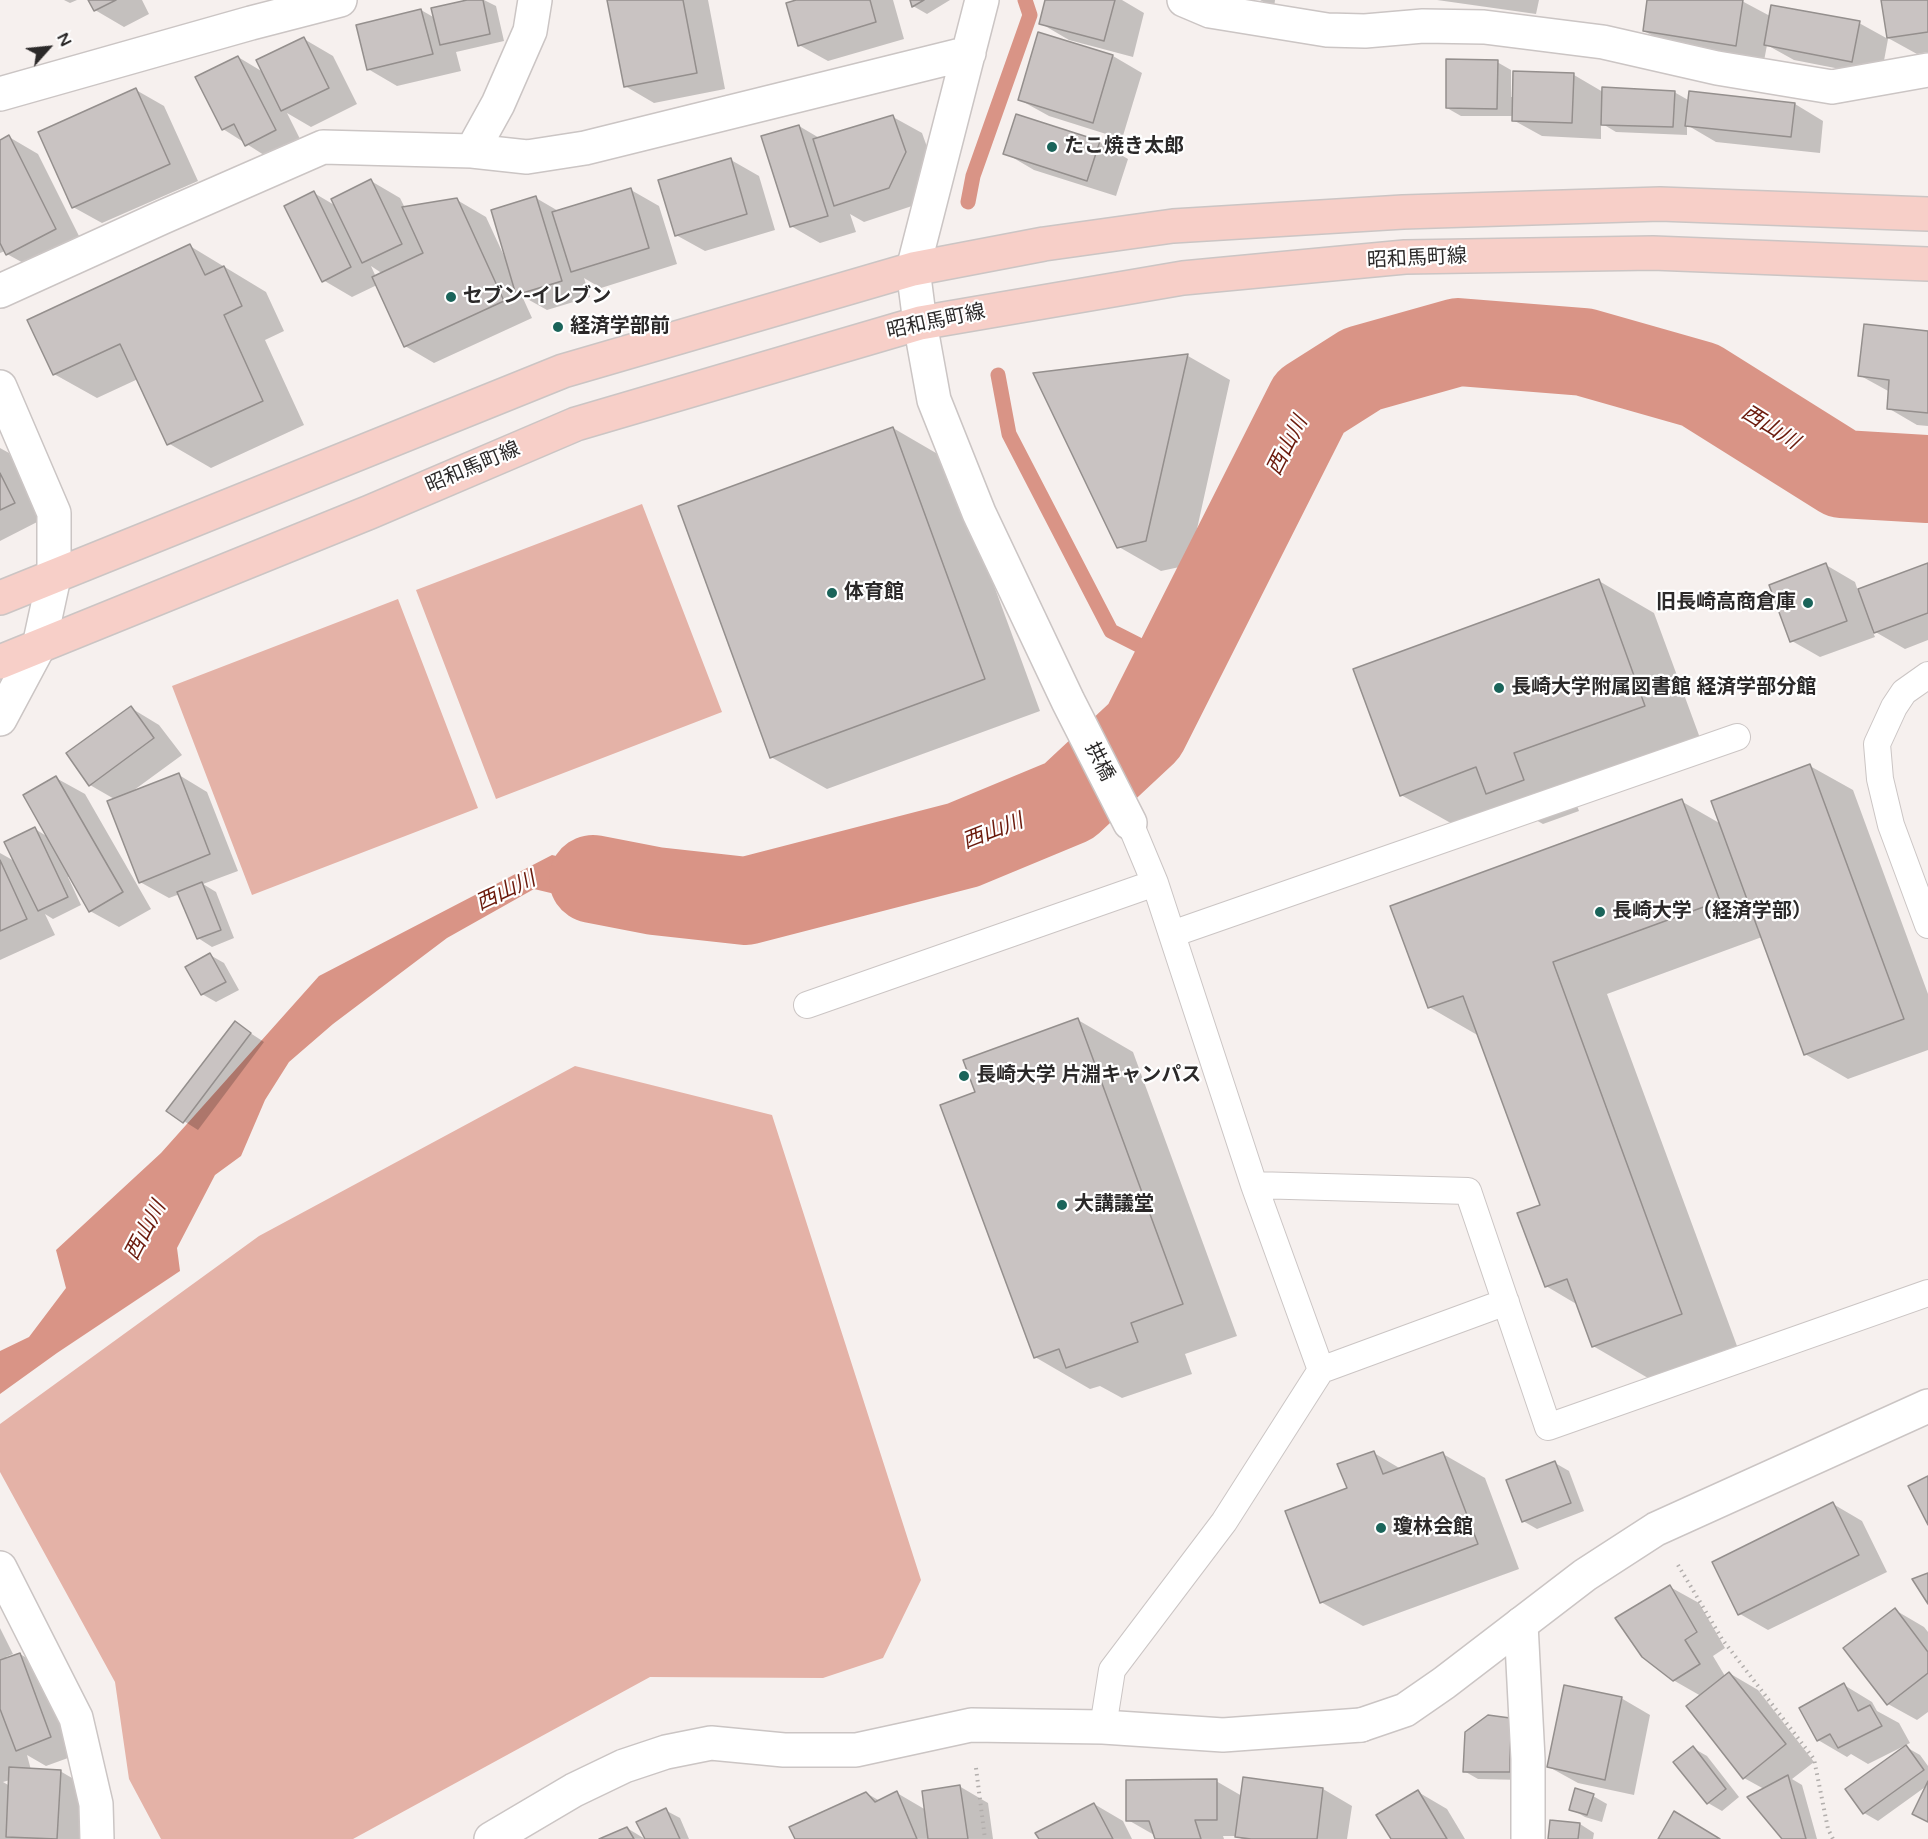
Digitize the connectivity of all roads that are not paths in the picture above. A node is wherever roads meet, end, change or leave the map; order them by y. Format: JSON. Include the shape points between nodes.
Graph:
{"nodes":[{"id":1,"x":340,"y":0,"type":"edge"},
{"id":2,"x":535,"y":0,"type":"edge"},
{"id":3,"x":982,"y":0,"type":"edge"},
{"id":4,"x":1184,"y":0,"type":"edge"},
{"id":5,"x":249,"y":11,"type":"edge"},
{"id":6,"x":969,"y":53,"type":"junction"},
{"id":7,"x":1928,"y":70,"type":"edge"},
{"id":8,"x":0,"y":94,"type":"edge"},
{"id":9,"x":472,"y":151,"type":"junction"},
{"id":10,"x":1928,"y":214,"type":"edge"},
{"id":11,"x":1928,"y":264,"type":"edge"},
{"id":12,"x":913,"y":269,"type":"junction"},
{"id":13,"x":0,"y":291,"type":"edge"},
{"id":14,"x":920,"y":323,"type":"junction"},
{"id":15,"x":0,"y":387,"type":"edge"},
{"id":16,"x":54,"y":577,"type":"junction"},
{"id":17,"x":0,"y":598,"type":"edge"},
{"id":18,"x":39,"y":646,"type":"junction"},
{"id":19,"x":0,"y":662,"type":"edge"},
{"id":20,"x":1928,"y":675,"type":"edge"},
{"id":21,"x":0,"y":719,"type":"edge"},
{"id":22,"x":1737,"y":737,"type":"dead end"},
{"id":23,"x":1130,"y":823,"type":"joint"},
{"id":24,"x":1155,"y":883,"type":"junction"},
{"id":25,"x":1928,"y":925,"type":"edge"},
{"id":26,"x":1172,"y":934,"type":"junction"},
{"id":27,"x":807,"y":1005,"type":"dead end"},
{"id":28,"x":1254,"y":1185,"type":"junction"},
{"id":29,"x":1928,"y":1293,"type":"edge"},
{"id":30,"x":1506,"y":1302,"type":"junction"},
{"id":31,"x":1321,"y":1370,"type":"junction"},
{"id":32,"x":1928,"y":1406,"type":"edge"},
{"id":33,"x":0,"y":1568,"type":"edge"},
{"id":34,"x":1521,"y":1624,"type":"junction"},
{"id":35,"x":1103,"y":1727,"type":"junction"},
{"id":36,"x":97,"y":1839,"type":"edge"},
{"id":37,"x":491,"y":1839,"type":"edge"},
{"id":38,"x":1528,"y":1839,"type":"edge"}],
"edges":[{"from":1,"to":5,"type":"street"},
{"from":2,"to":9,"type":"street","via":[[530,31]]},
{"from":3,"to":6,"type":"street"},
{"from":4,"to":7,"type":"street","via":[[1210,11],[1327,30],[1484,27],[1603,42],[1717,69],[1832,87]]},
{"from":5,"to":8,"type":"street"},
{"from":6,"to":9,"type":"street","via":[[585,148],[527,157]]},
{"from":6,"to":12,"type":"street"},
{"from":9,"to":13,"type":"street","via":[[324,147]]},
{"from":10,"to":12,"type":"main road","via":[[1660,204],[1403,212],[1173,226],[1044,244]]},
{"from":11,"to":14,"type":"main road","name":"昭和馬町線","via":[[1653,254],[1405,257],[1183,278]]},
{"from":12,"to":14,"type":"street","name":"拱橋"},
{"from":12,"to":16,"type":"main road","via":[[563,371]]},
{"from":14,"to":18,"type":"main road","name":"昭和馬町線","via":[[576,424]]},
{"from":14,"to":23,"type":"street","name":"拱橋","via":[[934,399],[979,513]]},
{"from":15,"to":16,"type":"street","via":[[54,513]]},
{"from":16,"to":17,"type":"main road"},
{"from":16,"to":18,"type":"street"},
{"from":18,"to":19,"type":"main road","name":"昭和馬町線"},
{"from":18,"to":21,"type":"street"},
{"from":20,"to":25,"type":"lane","via":[[1904,692],[1877,744],[1880,779],[1891,825]]},
{"from":22,"to":26,"type":"lane"},
{"from":23,"to":24,"type":"lane"},
{"from":24,"to":26,"type":"lane"},
{"from":24,"to":27,"type":"lane"},
{"from":26,"to":28,"type":"lane"},
{"from":28,"to":30,"type":"lane","via":[[1468,1191]]},
{"from":28,"to":31,"type":"lane"},
{"from":29,"to":30,"type":"lane","via":[[1548,1427]]},
{"from":30,"to":31,"type":"lane"},
{"from":31,"to":35,"type":"lane","via":[[1224,1522],[1112,1670]]},
{"from":32,"to":34,"type":"street","via":[[1656,1529],[1585,1575]]},
{"from":33,"to":36,"type":"street","via":[[76,1718],[96,1804]]},
{"from":34,"to":35,"type":"street","via":[[1405,1710],[1361,1725],[1223,1735]]},
{"from":34,"to":38,"type":"street"},
{"from":35,"to":37,"type":"street","via":[[971,1725],[856,1750],[784,1750],[711,1743],[624,1766],[574,1790]]}]}
